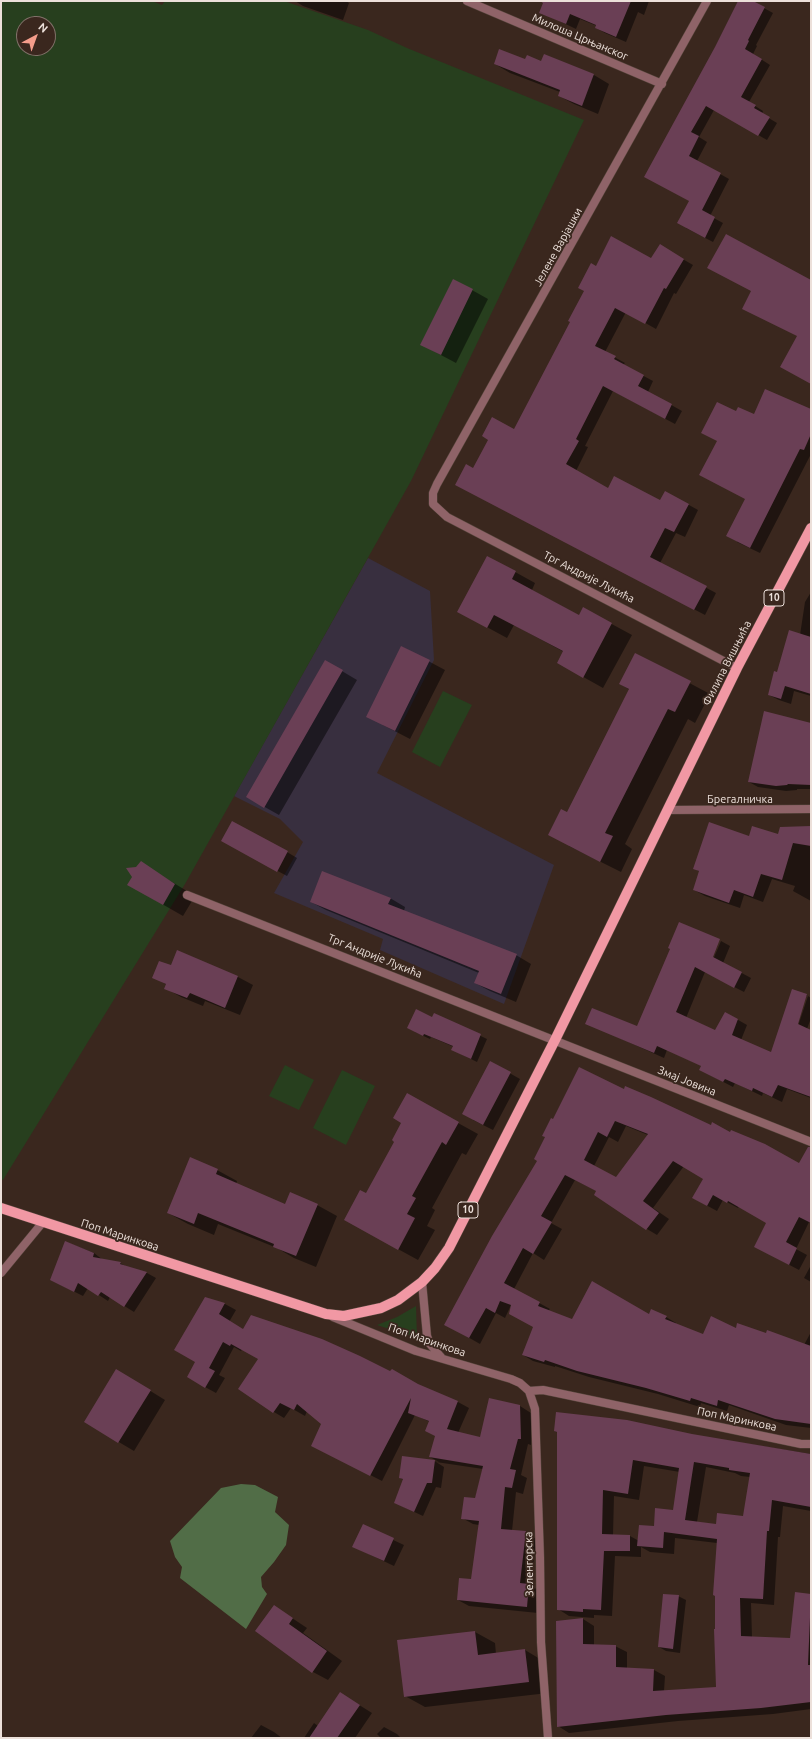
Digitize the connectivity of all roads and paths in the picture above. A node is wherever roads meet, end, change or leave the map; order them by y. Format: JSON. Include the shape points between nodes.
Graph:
{"nodes":[{"id":1,"x":467,"y":1,"type":"edge"},
{"id":2,"x":707,"y":1,"type":"edge"},
{"id":3,"x":662,"y":84,"type":"junction"},
{"id":4,"x":433,"y":504,"type":"joint"},
{"id":5,"x":811,"y":528,"type":"edge"},
{"id":6,"x":737,"y":668,"type":"junction"},
{"id":7,"x":811,"y":809,"type":"edge"},
{"id":8,"x":669,"y":810,"type":"junction"},
{"id":9,"x":187,"y":895,"type":"dead end"},
{"id":10,"x":555,"y":1040,"type":"junction"},
{"id":11,"x":811,"y":1142,"type":"edge"},
{"id":12,"x":1,"y":1208,"type":"edge"},
{"id":13,"x":43,"y":1222,"type":"junction"},
{"id":14,"x":1,"y":1273,"type":"edge"},
{"id":15,"x":422,"y":1282,"type":"junction"},
{"id":16,"x":326,"y":1314,"type":"junction"},
{"id":17,"x":441,"y":1357,"type":"junction"},
{"id":18,"x":529,"y":1391,"type":"junction"},
{"id":19,"x":811,"y":1444,"type":"edge"},
{"id":20,"x":548,"y":1738,"type":"edge"}],
"edges":[{"from":1,"to":3,"type":"street","name":"Милоша Црњанског"},
{"from":2,"to":3,"type":"street","name":"Јелене Варјашки"},
{"from":3,"to":4,"type":"street","name":"Јелене Варјашки","via":[[437,484],[433,493]]},
{"from":4,"to":6,"type":"street","name":"Трг Андрије Лукића","via":[[448,517]]},
{"from":5,"to":6,"type":"main road","name":"Филипа Вишњића","number":"10"},
{"from":6,"to":8,"type":"main road","name":"Филипа Вишњића","number":"10"},
{"from":7,"to":8,"type":"street","name":"Брегалничка"},
{"from":8,"to":10,"type":"main road","number":"10"},
{"from":9,"to":10,"type":"street","name":"Трг Андрије Лукића"},
{"from":10,"to":11,"type":"street","name":"Змај Јовина"},
{"from":10,"to":15,"type":"main road","number":"10","via":[[449,1248]]},
{"from":12,"to":13,"type":"main road","number":"10"},
{"from":13,"to":14,"type":"street"},
{"from":13,"to":16,"type":"main road","name":"Поп Маринкова","number":"10"},
{"from":15,"to":16,"type":"main road","number":"10","via":[[398,1300],[381,1308],[344,1316]]},
{"from":15,"to":17,"type":"street","via":[[427,1336]]},
{"from":16,"to":17,"type":"street","name":"Поп Маринкова","via":[[416,1351]]},
{"from":17,"to":18,"type":"street","name":"Поп Маринкова","via":[[511,1379]]},
{"from":18,"to":19,"type":"street","name":"Поп Маринкова","via":[[543,1390]]},
{"from":18,"to":20,"type":"street","name":"Зеленгорска","via":[[535,1409],[541,1642]]}]}
